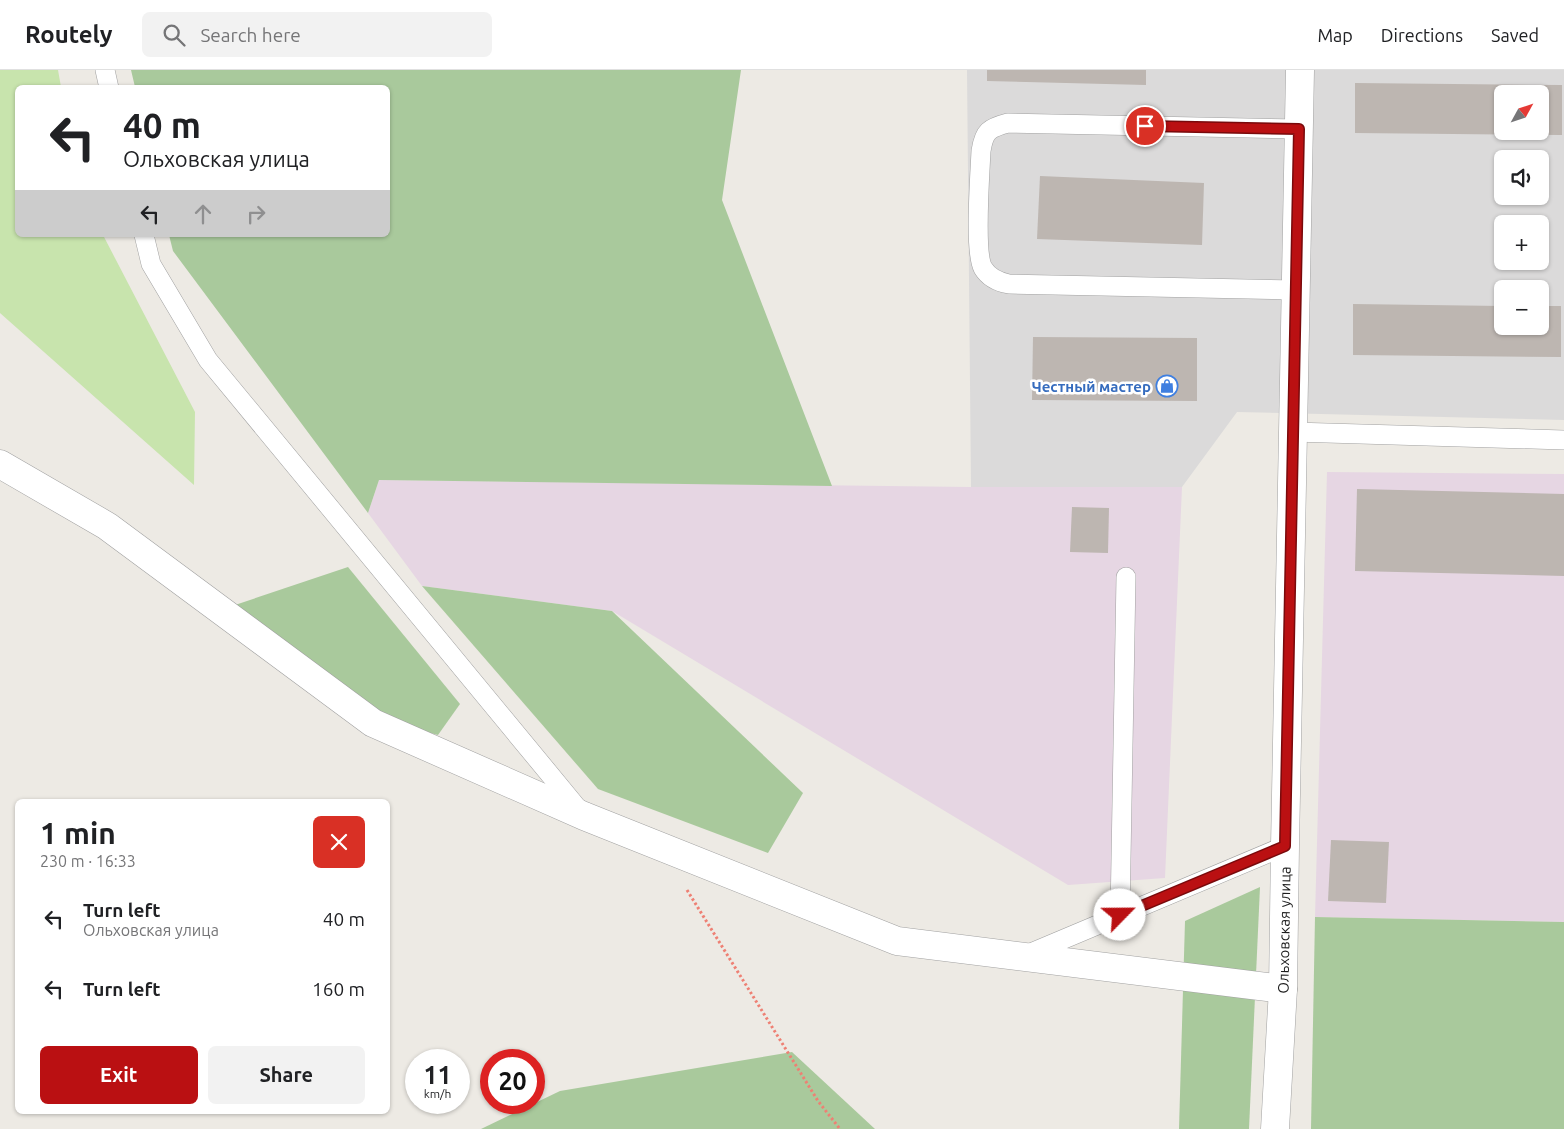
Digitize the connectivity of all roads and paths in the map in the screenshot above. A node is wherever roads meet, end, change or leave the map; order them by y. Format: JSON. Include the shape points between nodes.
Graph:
{"nodes":[{"id":1,"x":105,"y":70,"type":"edge"},
{"id":2,"x":1300,"y":70,"type":"edge"},
{"id":3,"x":108,"y":85,"type":"edge"},
{"id":4,"x":1299,"y":129,"type":"junction"},
{"id":5,"x":144,"y":237,"type":"edge"},
{"id":6,"x":1296,"y":290,"type":"junction"},
{"id":7,"x":1292,"y":432,"type":"junction"},
{"id":8,"x":1564,"y":440,"type":"edge"},
{"id":9,"x":0,"y":464,"type":"edge"},
{"id":10,"x":1126,"y":578,"type":"dead end"},
{"id":11,"x":584,"y":816,"type":"junction"},
{"id":12,"x":1285,"y":846,"type":"junction"},
{"id":13,"x":687,"y":890,"type":"dead end"},
{"id":14,"x":1120,"y":915,"type":"junction"},
{"id":15,"x":1022,"y":957,"type":"junction"},
{"id":16,"x":1283,"y":989,"type":"junction"},
{"id":17,"x":840,"y":1129,"type":"edge"},
{"id":18,"x":1274,"y":1129,"type":"edge"}],
"edges":[{"from":1,"to":3,"type":"lane"},
{"from":2,"to":4,"type":"street","name":"Ольховская улица"},
{"from":4,"to":6,"type":"street","name":"Ольховская улица"},
{"from":4,"to":6,"type":"lane","via":[[1008,123],[994,127],[983,136],[980,170],[979,252],[983,268],[996,282]]},
{"from":5,"to":11,"type":"lane","via":[[151,264],[208,360]]},
{"from":6,"to":7,"type":"street","name":"Ольховская улица"},
{"from":7,"to":8,"type":"lane"},
{"from":7,"to":12,"type":"street","name":"Ольховская улица"},
{"from":9,"to":11,"type":"street","via":[[107,526],[373,723]]},
{"from":10,"to":14,"type":"lane"},
{"from":11,"to":15,"type":"street","via":[[897,941]]},
{"from":12,"to":14,"type":"lane"},
{"from":12,"to":16,"type":"street","name":"Ольховская улица"},
{"from":13,"to":17,"type":"path","via":[[818,1101]]},
{"from":14,"to":15,"type":"lane"},
{"from":15,"to":16,"type":"street"},
{"from":16,"to":18,"type":"street","name":"Ольховская улица"}]}
